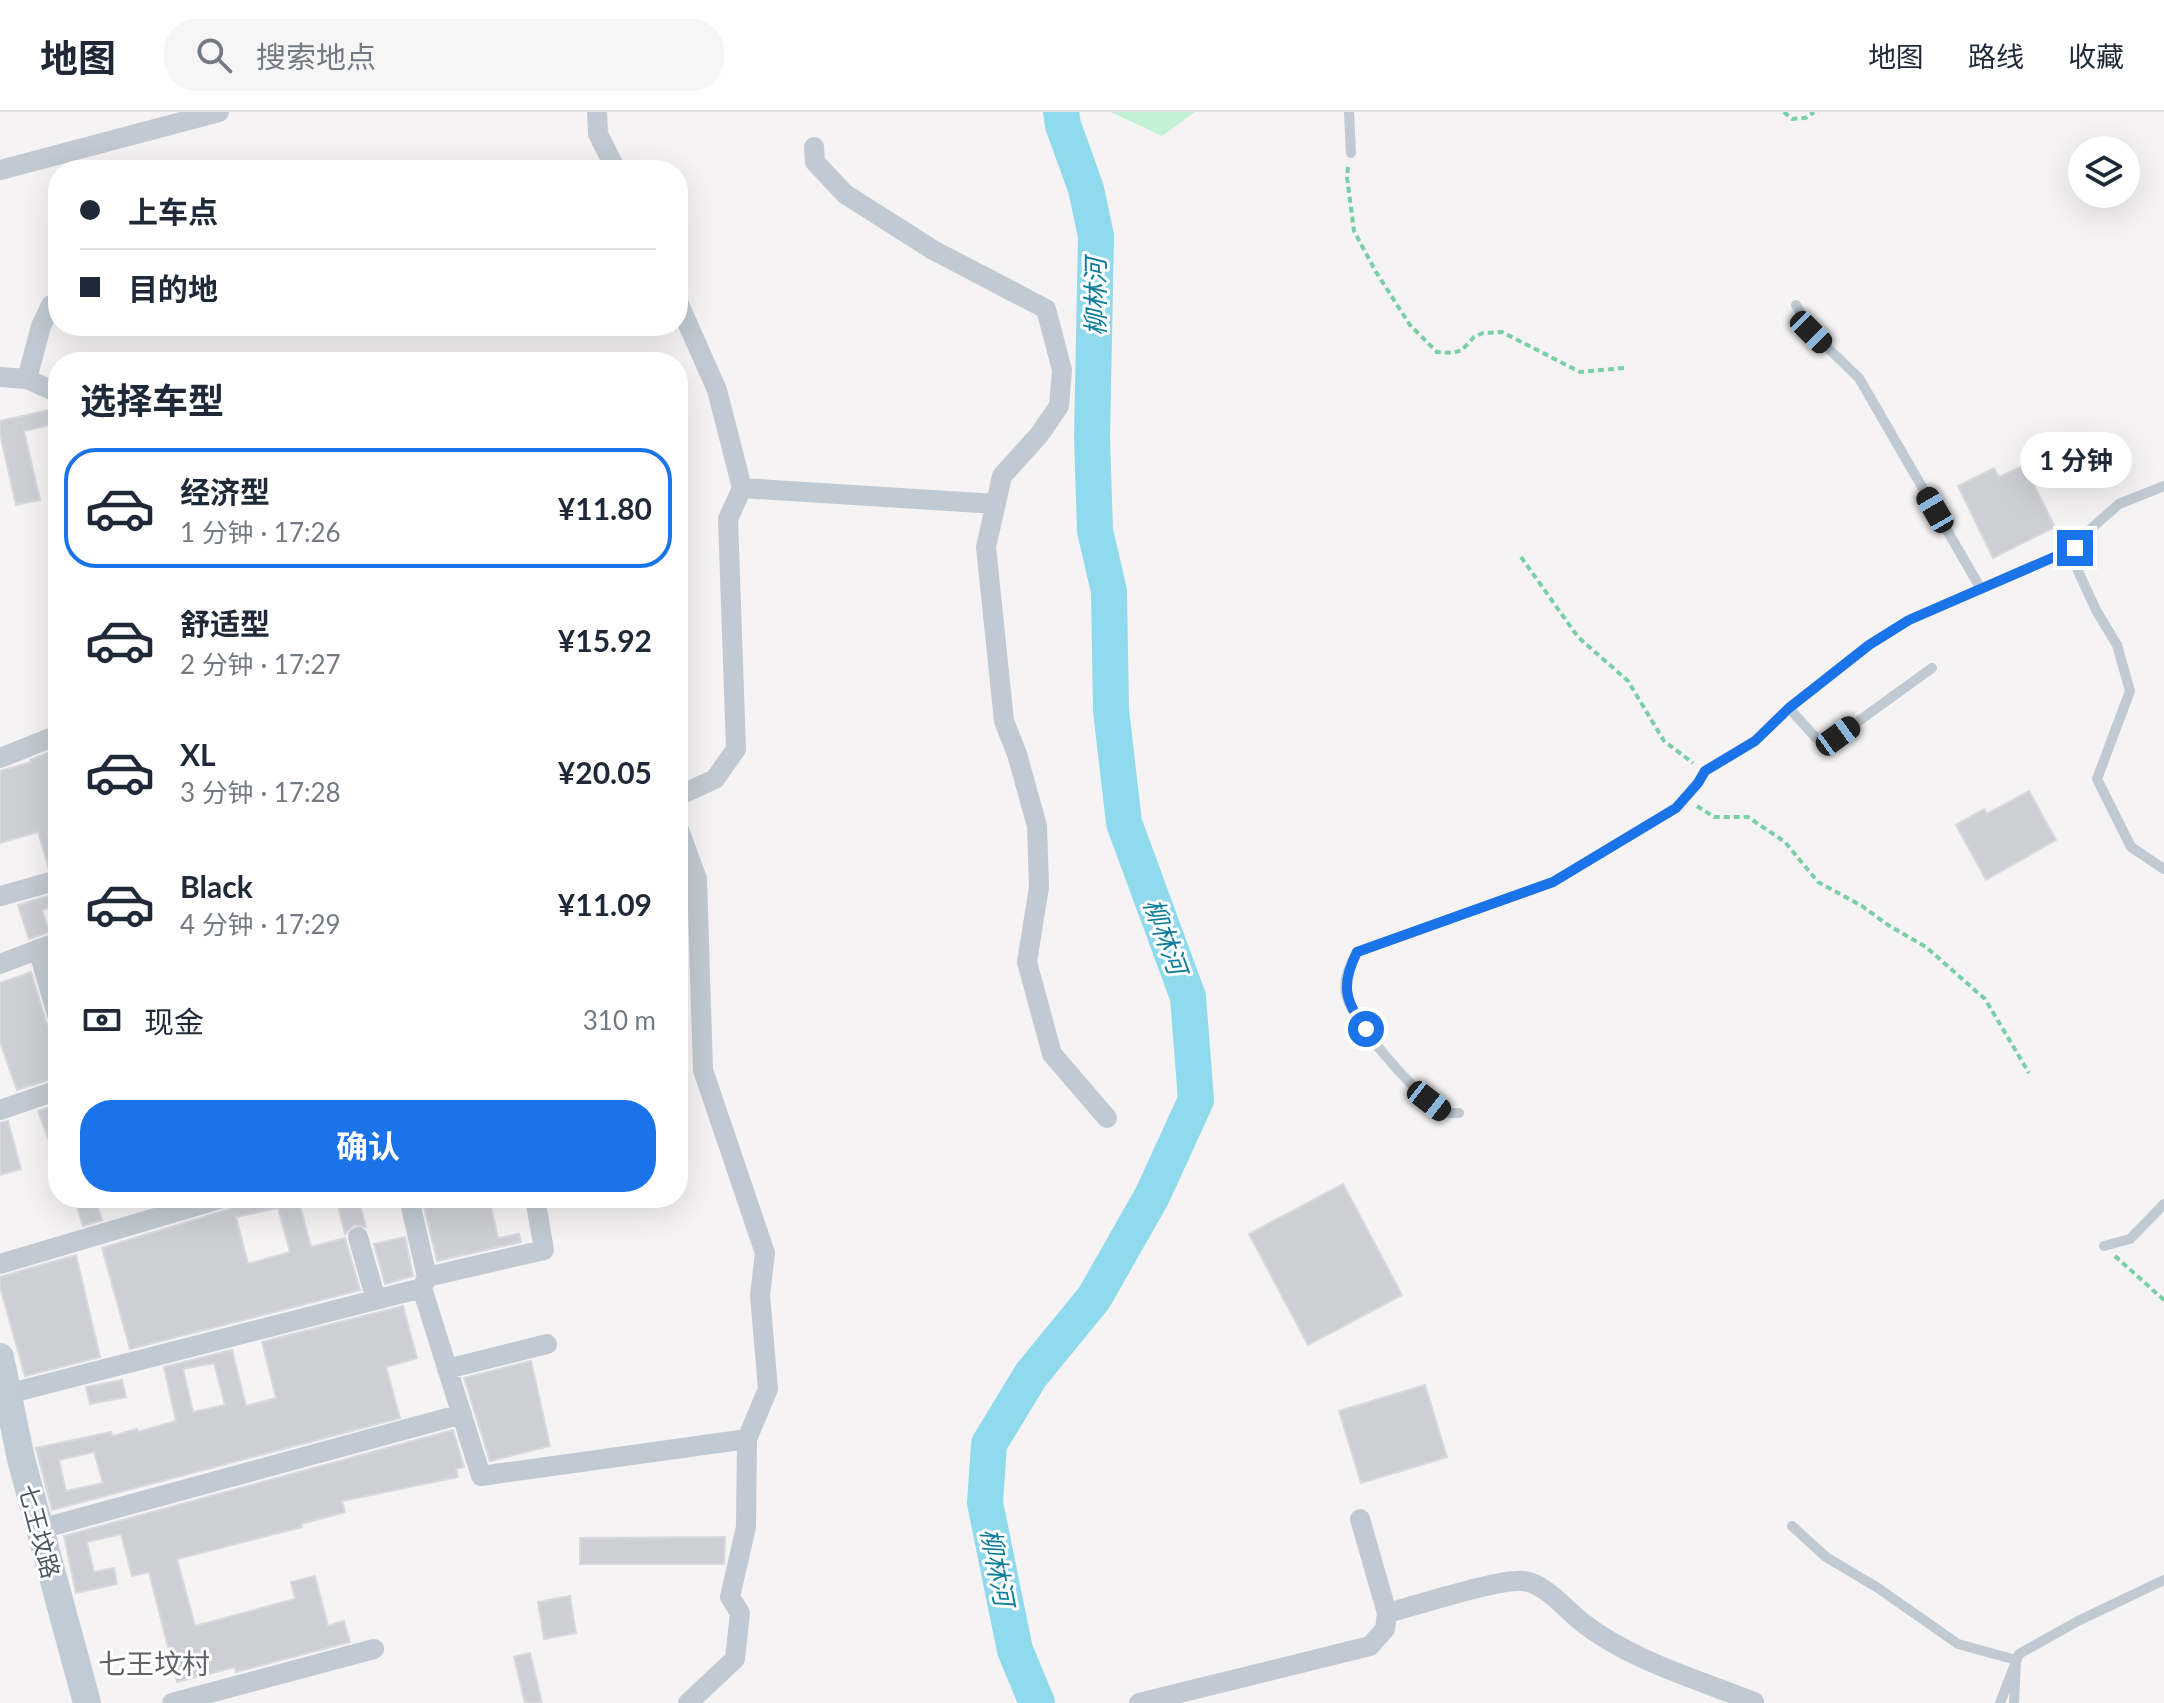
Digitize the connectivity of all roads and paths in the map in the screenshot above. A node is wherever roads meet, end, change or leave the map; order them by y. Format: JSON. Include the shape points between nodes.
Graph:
{"nodes":[{"id":1,"x":219,"y":112,"type":"edge"},
{"id":2,"x":597,"y":112,"type":"edge"},
{"id":3,"x":1349,"y":112,"type":"edge"},
{"id":4,"x":1784,"y":112,"type":"edge"},
{"id":5,"x":1814,"y":112,"type":"edge"},
{"id":6,"x":814,"y":147,"type":"dead end"},
{"id":7,"x":1351,"y":153,"type":"joint"},
{"id":8,"x":611,"y":160,"type":"edge"},
{"id":9,"x":0,"y":170,"type":"edge"},
{"id":10,"x":1796,"y":305,"type":"dead end"},
{"id":11,"x":48,"y":311,"type":"edge"},
{"id":12,"x":688,"y":325,"type":"edge"},
{"id":13,"x":1624,"y":368,"type":"dead end"},
{"id":14,"x":0,"y":377,"type":"edge"},
{"id":15,"x":27,"y":379,"type":"junction"},
{"id":16,"x":48,"y":388,"type":"edge"},
{"id":17,"x":2164,"y":486,"type":"edge"},
{"id":18,"x":742,"y":488,"type":"junction"},
{"id":19,"x":996,"y":504,"type":"junction"},
{"id":20,"x":2075,"y":548,"type":"junction"},
{"id":21,"x":1521,"y":557,"type":"dead end"},
{"id":22,"x":1981,"y":589,"type":"junction"},
{"id":23,"x":1932,"y":668,"type":"dead end"},
{"id":24,"x":1789,"y":708,"type":"junction"},
{"id":25,"x":48,"y":739,"type":"edge"},
{"id":26,"x":0,"y":758,"type":"edge"},
{"id":27,"x":1705,"y":771,"type":"junction"},
{"id":28,"x":688,"y":791,"type":"edge"},
{"id":29,"x":1687,"y":796,"type":"junction"},
{"id":30,"x":688,"y":854,"type":"edge"},
{"id":31,"x":2164,"y":869,"type":"edge"},
{"id":32,"x":48,"y":883,"type":"edge"},
{"id":33,"x":0,"y":896,"type":"edge"},
{"id":34,"x":48,"y":946,"type":"edge"},
{"id":35,"x":0,"y":964,"type":"edge"},
{"id":36,"x":2029,"y":1073,"type":"dead end"},
{"id":37,"x":48,"y":1093,"type":"edge"},
{"id":38,"x":0,"y":1110,"type":"edge"},
{"id":39,"x":1459,"y":1113,"type":"dead end"},
{"id":40,"x":1107,"y":1118,"type":"dead end"},
{"id":41,"x":2164,"y":1204,"type":"edge"},
{"id":42,"x":189,"y":1208,"type":"edge"},
{"id":43,"x":411,"y":1208,"type":"edge"},
{"id":44,"x":537,"y":1208,"type":"edge"},
{"id":45,"x":358,"y":1237,"type":"dead end"},
{"id":46,"x":2104,"y":1246,"type":"joint"},
{"id":47,"x":0,"y":1264,"type":"edge"},
{"id":48,"x":424,"y":1282,"type":"junction"},
{"id":49,"x":376,"y":1300,"type":"junction"},
{"id":50,"x":2164,"y":1300,"type":"edge"},
{"id":51,"x":547,"y":1344,"type":"dead end"},
{"id":52,"x":0,"y":1357,"type":"edge"},
{"id":53,"x":447,"y":1369,"type":"junction"},
{"id":54,"x":7,"y":1394,"type":"junction"},
{"id":55,"x":462,"y":1414,"type":"junction"},
{"id":56,"x":747,"y":1439,"type":"junction"},
{"id":57,"x":1360,"y":1519,"type":"dead end"},
{"id":58,"x":1792,"y":1526,"type":"dead end"},
{"id":59,"x":40,"y":1529,"type":"junction"},
{"id":60,"x":2164,"y":1580,"type":"edge"},
{"id":61,"x":1387,"y":1613,"type":"junction"},
{"id":62,"x":374,"y":1649,"type":"dead end"},
{"id":63,"x":2016,"y":1660,"type":"junction"},
{"id":64,"x":1754,"y":1702,"type":"edge"},
{"id":65,"x":87,"y":1703,"type":"edge"},
{"id":66,"x":172,"y":1703,"type":"edge"},
{"id":67,"x":688,"y":1703,"type":"edge"},
{"id":68,"x":1139,"y":1703,"type":"edge"},
{"id":69,"x":2000,"y":1703,"type":"edge"},
{"id":70,"x":2014,"y":1703,"type":"edge"}],
"edges":[{"from":1,"to":9,"type":"street"},
{"from":2,"to":8,"type":"street","via":[[598,134]]},
{"from":3,"to":7,"type":"lane"},
{"from":4,"to":5,"type":"path","via":[[1792,119]]},
{"from":6,"to":19,"type":"street","via":[[815,162],[845,194],[933,250],[1046,309],[1062,370],[1059,406],[1002,476]]},
{"from":7,"to":13,"type":"path","via":[[1347,177],[1354,231],[1410,325],[1437,352],[1453,353],[1483,333],[1502,332],[1580,372]]},
{"from":10,"to":22,"type":"lane","via":[[1811,332],[1859,378]]},
{"from":11,"to":15,"type":"street"},
{"from":12,"to":18,"type":"street","via":[[717,390]]},
{"from":14,"to":15,"type":"street"},
{"from":15,"to":16,"type":"street"},
{"from":17,"to":20,"type":"lane","via":[[2119,504],[2083,533]]},
{"from":18,"to":19,"type":"street"},
{"from":18,"to":28,"type":"street","via":[[728,519],[736,749],[715,779]]},
{"from":19,"to":40,"type":"street","via":[[986,547],[1004,721],[1037,826],[1039,887],[1027,962],[1052,1054]]},
{"from":20,"to":22,"type":"lane"},
{"from":20,"to":31,"type":"lane","via":[[2078,571],[2117,645],[2130,691],[2097,779],[2131,847]]},
{"from":21,"to":27,"type":"path","via":[[1578,637],[1628,681],[1664,741]]},
{"from":22,"to":24,"type":"lane","via":[[1896,628]]},
{"from":23,"to":24,"type":"lane","via":[[1838,736],[1817,739]]},
{"from":24,"to":27,"type":"lane","via":[[1755,741]]},
{"from":25,"to":26,"type":"street"},
{"from":27,"to":29,"type":"lane"},
{"from":29,"to":36,"type":"path","via":[[1714,817],[1748,817],[1785,842],[1818,882],[1926,947],[1985,999]]},
{"from":29,"to":39,"type":"lane","via":[[1676,808],[1553,882],[1357,952],[1347,972],[1346,993],[1354,1013],[1414,1089],[1444,1113]]},
{"from":30,"to":56,"type":"street","via":[[697,879],[703,1070],[765,1253],[760,1295],[768,1389]]},
{"from":32,"to":33,"type":"street"},
{"from":34,"to":35,"type":"street"},
{"from":37,"to":38,"type":"street"},
{"from":41,"to":46,"type":"lane","via":[[2130,1239]]},
{"from":42,"to":47,"type":"street"},
{"from":43,"to":48,"type":"street"},
{"from":44,"to":48,"type":"street","via":[[544,1250]]},
{"from":45,"to":49,"type":"street"},
{"from":46,"to":50,"type":"path"},
{"from":48,"to":49,"type":"street"},
{"from":48,"to":53,"type":"street"},
{"from":49,"to":54,"type":"street"},
{"from":51,"to":53,"type":"street"},
{"from":52,"to":54,"type":"street","name":"七王坟路"},
{"from":53,"to":55,"type":"street"},
{"from":54,"to":59,"type":"street","name":"七王坟路"},
{"from":55,"to":56,"type":"street","via":[[481,1476]]},
{"from":55,"to":59,"type":"street"},
{"from":56,"to":67,"type":"street","via":[[746,1527],[730,1597],[740,1613],[735,1659]]},
{"from":57,"to":61,"type":"street"},
{"from":58,"to":63,"type":"lane","via":[[1826,1557],[1958,1644]]},
{"from":59,"to":65,"type":"street","name":"七王坟路"},
{"from":60,"to":63,"type":"lane","via":[[2078,1621]]},
{"from":61,"to":64,"type":"street","via":[[1524,1581],[1619,1647]]},
{"from":61,"to":68,"type":"street","via":[[1385,1629],[1370,1646]]},
{"from":62,"to":66,"type":"street"},
{"from":63,"to":69,"type":"lane"},
{"from":63,"to":70,"type":"lane"}]}
